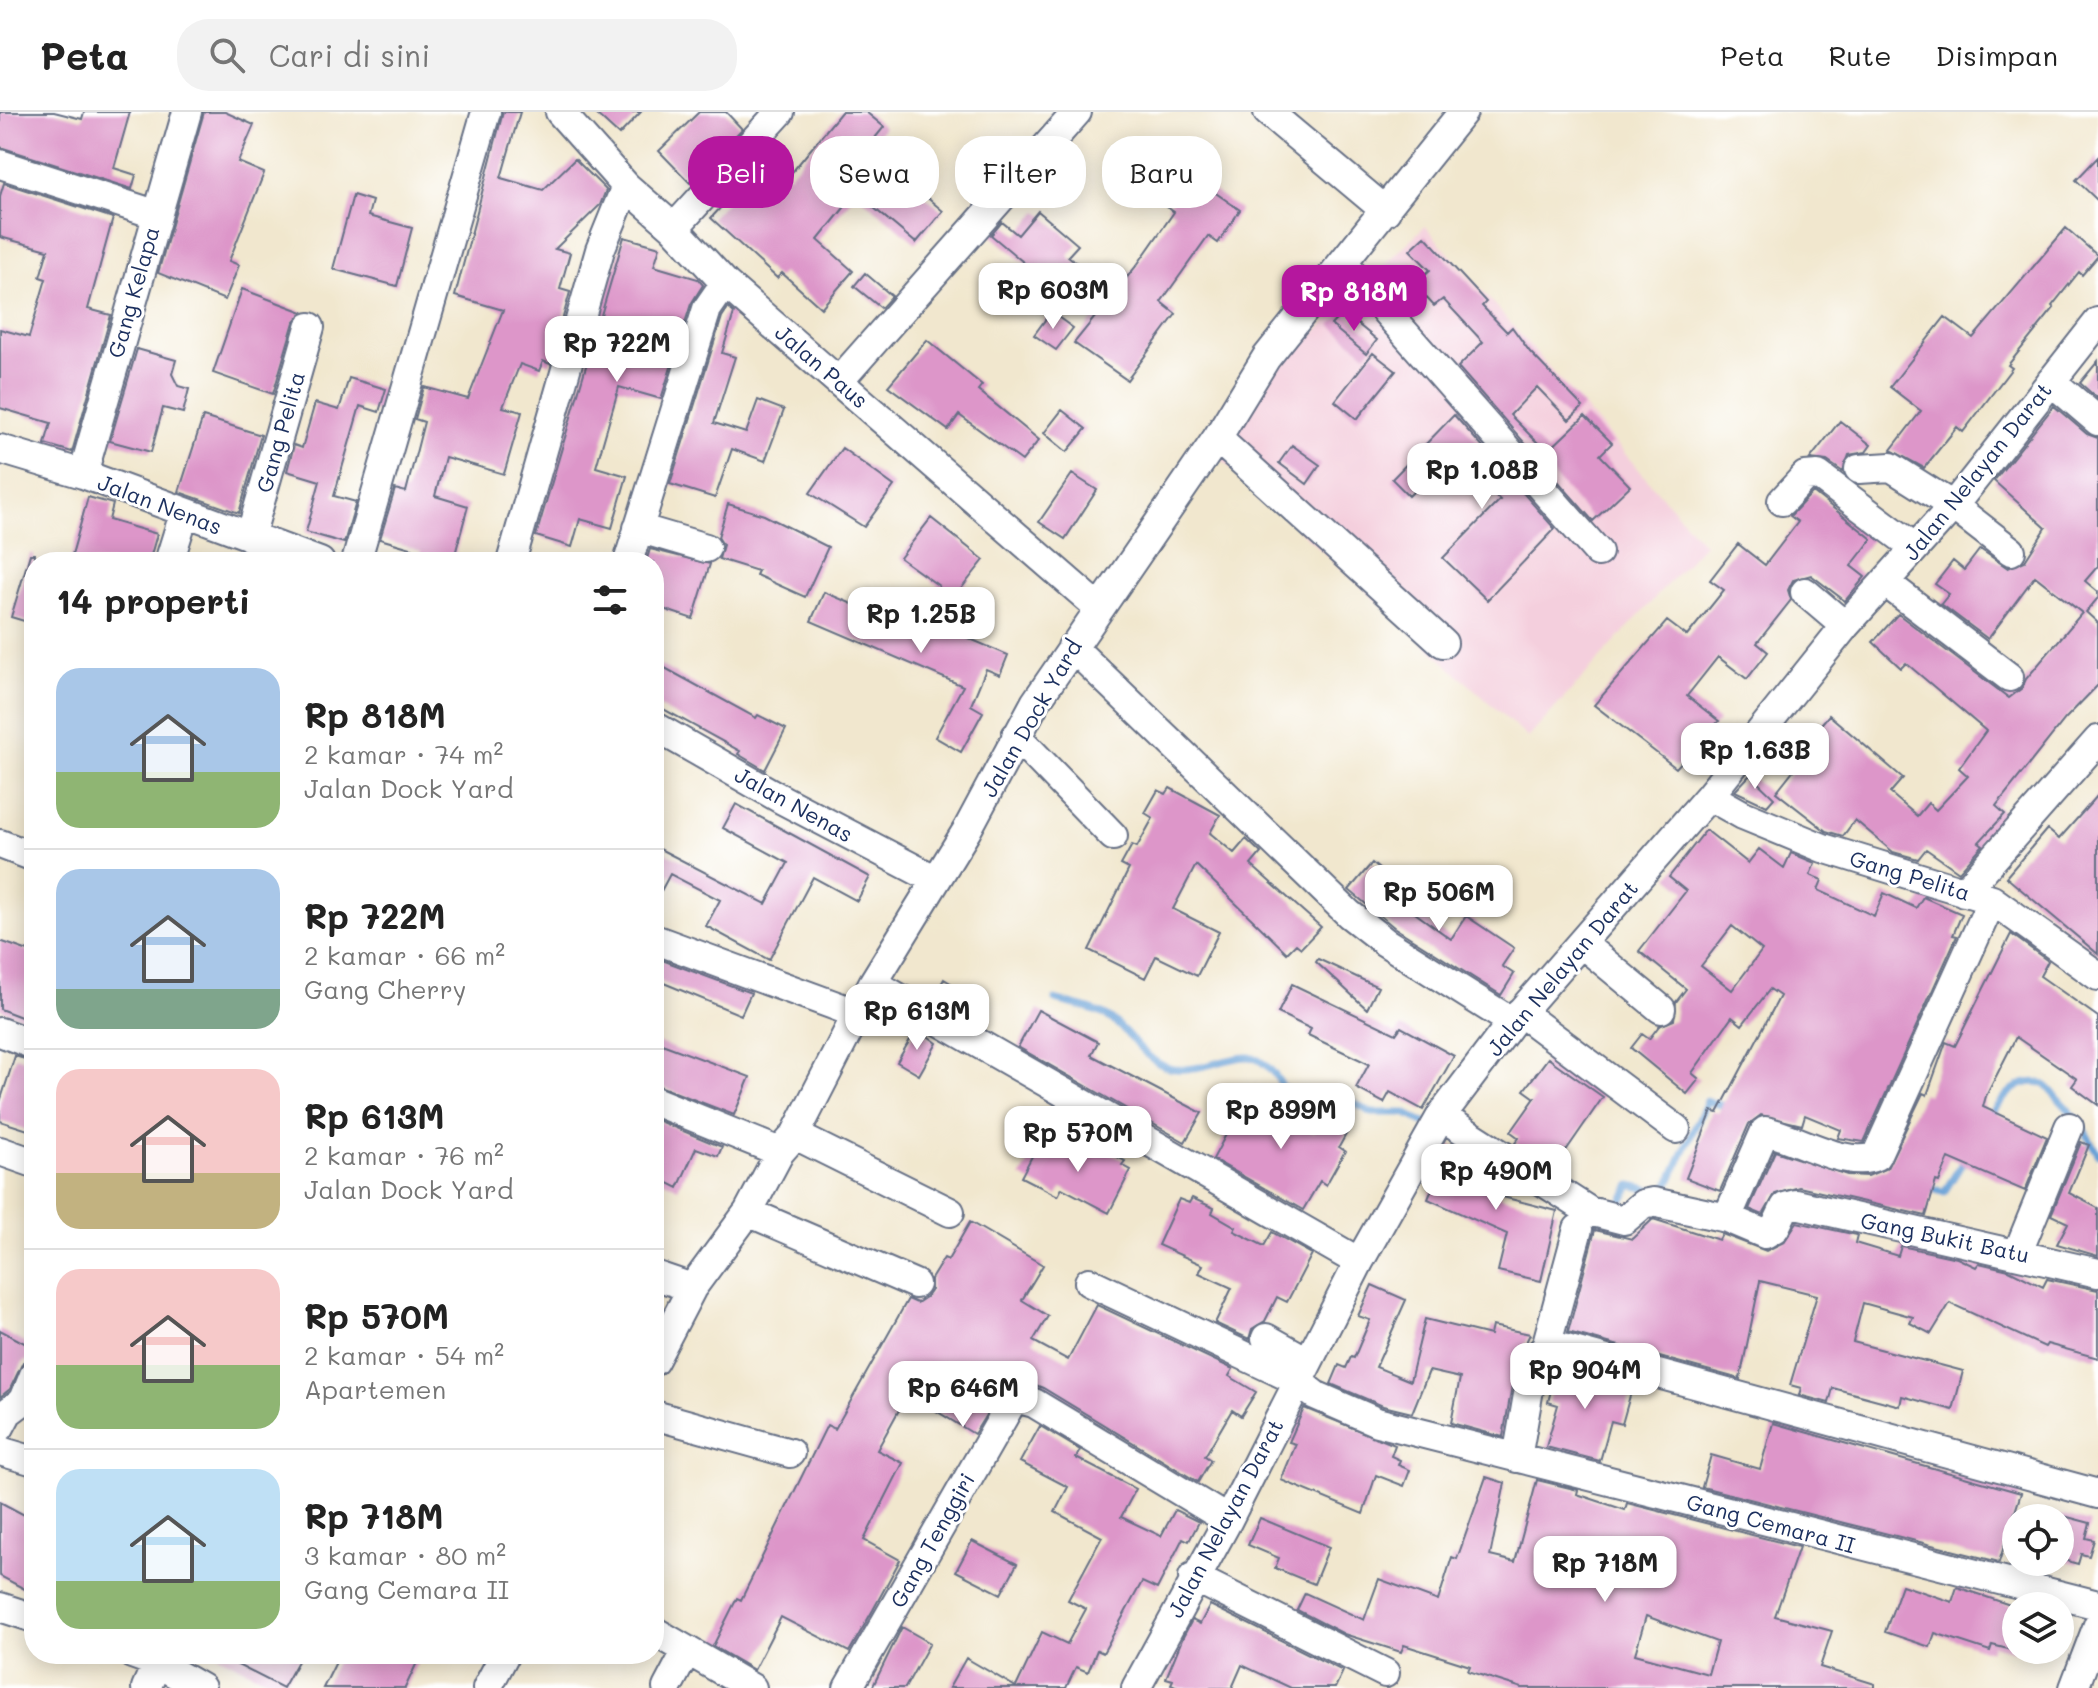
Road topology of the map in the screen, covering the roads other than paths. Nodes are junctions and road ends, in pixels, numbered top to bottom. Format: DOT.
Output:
graph roads {
  1 [pos="187,112"];
  2 [pos="486,112"];
  3 [pos="780,112"];
  4 [pos="1077,112"];
  5 [pos="1268,112"];
  6 [pos="1463,112"];
  7 [pos="566,114"];
  8 [pos="0,164"];
  9 [pos="626,186"];
  10 [pos="1386,211"];
  11 [pos="155,214"];
  12 [pos="674,228"];
  13 [pos="1343,263"];
  14 [pos="725,283"];
  15 [pos="2098,322"];
  16 [pos="310,327"];
  17 [pos="839,381"];
  18 [pos="2051,381"];
  19 [pos="2098,421"];
  20 [pos="1217,438"];
  21 [pos="0,449"];
  22 [pos="1859,469"];
  23 [pos="83,474"];
  24 [pos="1782,501"];
  25 [pos="1953,506"];
  26 [pos="184,514"];
  27 [pos="638,528"];
  28 [pos="250,537"];
  29 [pos="1914,547"];
  30 [pos="706,548"];
  31 [pos="2011,551"];
  32 [pos="172,552"];
  33 [pos="292,552"];
  34 [pos="359,552"];
  35 [pos="514,552"];
  36 [pos="631,552"];
  37 [pos="1598,552"];
  38 [pos="1886,583"];
  39 [pos="1805,592"];
  40 [pos="1098,607"];
  41 [pos="1845,626"];
  42 [pos="1443,643"];
  43 [pos="1072,647"];
  44 [pos="2009,677"];
  45 [pos="664,732"];
  46 [pos="1016,736"];
  47 [pos="2098,740"];
  48 [pos="1709,796"];
  49 [pos="1113,836"];
  50 [pos="0,844"];
  51 [pos="24,853"];
  52 [pos="936,880"];
  53 [pos="1964,892"];
  54 [pos="1992,900"];
  55 [pos="664,943"];
  56 [pos="1581,943"];
  57 [pos="2098,976"];
  58 [pos="873,983"];
  59 [pos="1661,1009"];
  60 [pos="858,1014"];
  61 [pos="1516,1017"];
  62 [pos="0,1032"];
  63 [pos="24,1041"];
  64 [pos="664,1104"];
  65 [pos="1439,1119"];
  66 [pos="2069,1127"];
  67 [pos="1676,1129"];
  68 [pos="787,1144"];
  69 [pos="0,1151"];
  70 [pos="24,1159"];
  71 [pos="748,1212"];
  72 [pos="950,1212"];
  73 [pos="1727,1218"];
  74 [pos="1578,1229"];
  75 [pos="2018,1252"];
  76 [pos="1359,1262"];
  77 [pos="2098,1273"];
  78 [pos="664,1278"];
  79 [pos="1089,1282"];
  80 [pos="915,1284"];
  81 [pos="692,1288"];
  82 [pos="1266,1338"];
  83 [pos="664,1342"];
  84 [pos="1546,1347"];
  85 [pos="1302,1370"];
  86 [pos="24,1400"];
  87 [pos="664,1418"];
  88 [pos="0,1427"];
  89 [pos="0,1451"];
  90 [pos="790,1453"];
  91 [pos="24,1458"];
  92 [pos="1517,1458"];
  93 [pos="2098,1494"];
  94 [pos="1228,1520"];
  95 [pos="1193,1577"];
  96 [pos="2098,1605"];
  97 [pos="0,1607"];
  98 [pos="24,1615"];
  99 [pos="2098,1625"];
  100 [pos="664,1637"];
  101 [pos="687,1650"];
  102 [pos="500,1664"];
  103 [pos="145,1668"];
  104 [pos="1385,1673"];
  105 [pos="201,1688"];
  106 [pos="487,1688"];
  107 [pos="667,1688"];
  108 [pos="752,1688"];
  109 [pos="848,1688"];
  110 [pos="1136,1688"];
  111 [pos="2074,1688"];
  1 -- 11 [label="street, Gang Kelapa"];
  2 -- 34 [label="street"];
  3 -- 12 [label="street"];
  4 -- 17 [label="street"];
  5 -- 10 [label="street"];
  6 -- 10 [label="street, Jalan Dock Yard"];
  7 -- 9 [label="street, Jalan Paus"];
  8 -- 11 [label="street"];
  9 -- 12 [label="street, Jalan Paus"];
  9 -- 35 [label="street"];
  10 -- 13 [label="street, Jalan Dock Yard"];
  11 -- 23 [label="street, Gang Kelapa"];
  12 -- 14 [label="street, Jalan Paus"];
  13 -- 20 [label="street, Jalan Dock Yard"];
  13 -- 37 [label="street"];
  14 -- 17 [label="street, Jalan Paus"];
  14 -- 27 [label="street"];
  15 -- 18 [label="street, Jalan Nelayan Darat"];
  16 -- 28 [label="street, Gang Pelita"];
  17 -- 40 [label="street, Jalan Paus"];
  18 -- 19 [label="street"];
  18 -- 25 [label="street, Jalan Nelayan Darat"];
  20 -- 40 [label="street, Jalan Dock Yard"];
  20 -- 42 [label="street"];
  21 -- 23 [label="street, Jalan Nenas"];
  22 -- 25 [label="street"];
  23 -- 26 [label="street, Jalan Nenas"];
  24 -- 29 [label="street"];
  25 -- 29 [label="street, Jalan Nelayan Darat"];
  25 -- 31 [label="street"];
  26 -- 28 [label="street, Jalan Nenas"];
  26 -- 32 [label="street"];
  27 -- 30 [label="street"];
  27 -- 36 [label="street"];
  28 -- 33 [label="street, Jalan Nenas"];
  29 -- 38 [label="street, Jalan Nelayan Darat"];
  38 -- 41 [label="street, Jalan Nelayan Darat"];
  38 -- 44 [label="street"];
  39 -- 41 [label="street"];
  40 -- 43 [label="street, Jalan Dock Yard"];
  41 -- 48 [label="street, Jalan Nelayan Darat"];
  43 -- 46 [label="street, Jalan Dock Yard"];
  43 -- 61 [label="street"];
  45 -- 52 [label="street, Jalan Nenas"];
  46 -- 49 [label="street"];
  46 -- 52 [label="street, Jalan Dock Yard"];
  47 -- 53 [label="street"];
  48 -- 53 [label="street, Gang Pelita"];
  48 -- 56 [label="street, Jalan Nelayan Darat"];
  50 -- 51 [label="street"];
  52 -- 58 [label="street, Jalan Dock Yard"];
  53 -- 54 [label="street, Gang Pelita"];
  54 -- 57 [label="street, Gang Pelita"];
  54 -- 73 [label="street"];
  55 -- 60 [label="street"];
  56 -- 59 [label="street"];
  56 -- 61 [label="street, Jalan Nelayan Darat"];
  58 -- 60 [label="street, Jalan Dock Yard"];
  58 -- 76 [label="street"];
  60 -- 68 [label="street, Jalan Dock Yard"];
  61 -- 65 [label="street, Jalan Nelayan Darat"];
  61 -- 67 [label="street"];
  62 -- 63 [label="street"];
  64 -- 68 [label="street"];
  65 -- 73 [label="street"];
  65 -- 76 [label="street, Jalan Nelayan Darat"];
  66 -- 75 [label="street"];
  68 -- 71 [label="street, Jalan Dock Yard"];
  68 -- 72 [label="street"];
  69 -- 70 [label="street"];
  71 -- 80 [label="street"];
  71 -- 81 [label="street, Jalan Dock Yard"];
  73 -- 75 [label="street, Gang Bukit Batu"];
  74 -- 84 [label="street"];
  75 -- 77 [label="street, Gang Bukit Batu"];
  76 -- 85 [label="street, Jalan Nelayan Darat"];
  78 -- 81 [label="street"];
  79 -- 85 [label="street"];
  81 -- 83 [label="street, Jalan Dock Yard"];
  82 -- 85 [label="street"];
  84 -- 92 [label="street"];
  84 -- 93 [label="street"];
  85 -- 92 [label="street, Gang Cemara II"];
  85 -- 94 [label="street, Jalan Nelayan Darat"];
  86 -- 88 [label="street"];
  87 -- 90 [label="street"];
  89 -- 91 [label="street"];
  92 -- 96 [label="street, Gang Cemara II"];
  94 -- 95 [label="street, Jalan Nelayan Darat"];
  94 -- 109 [label="street, Gang Tenggiri"];
  95 -- 104 [label="street"];
  95 -- 110 [label="street, Jalan Nelayan Darat"];
  97 -- 98 [label="street"];
  99 -- 111 [label="street"];
  100 -- 101 [label="street"];
  101 -- 107 [label="street"];
  101 -- 108 [label="street"];
  102 -- 106 [label="street"];
  103 -- 105 [label="street"];
}
